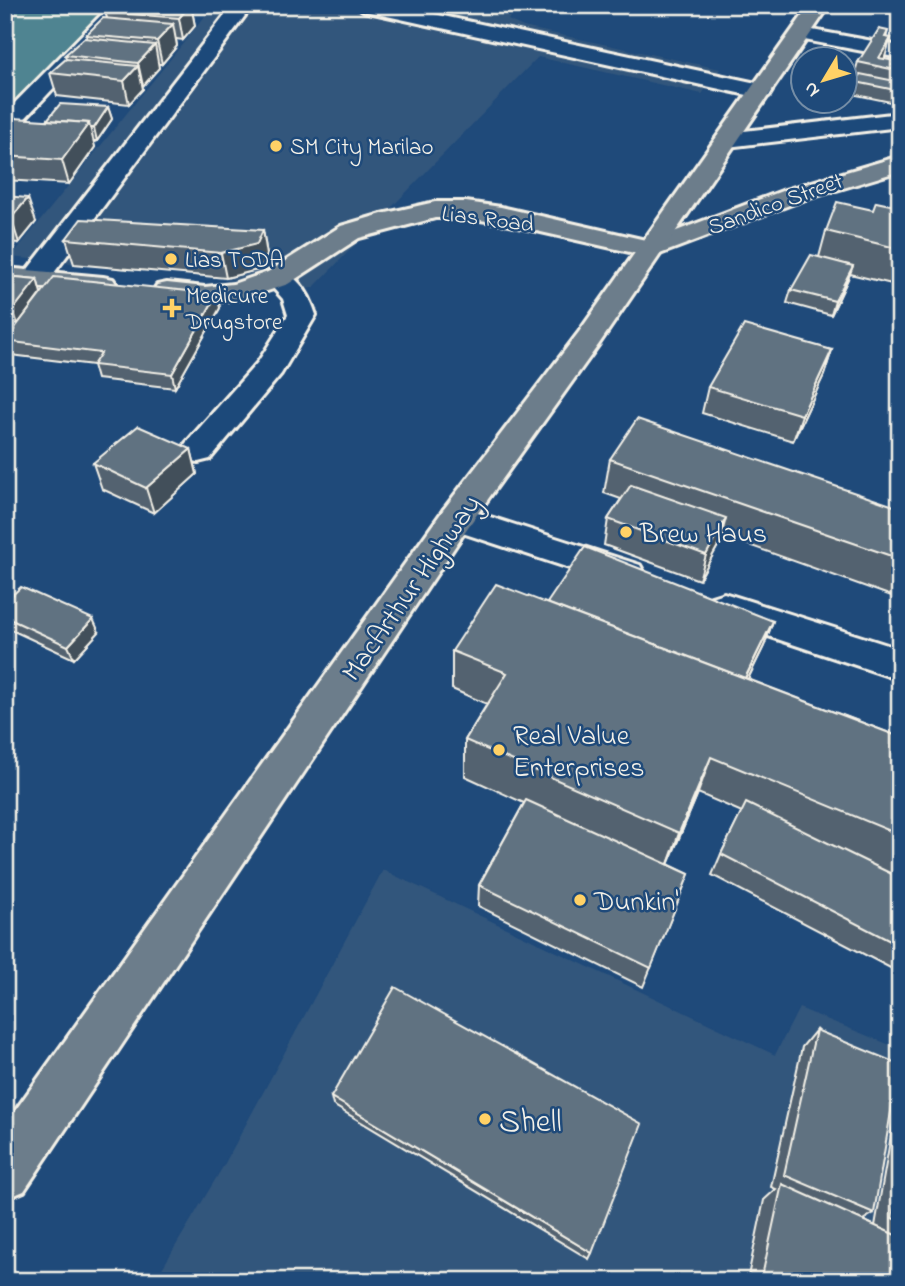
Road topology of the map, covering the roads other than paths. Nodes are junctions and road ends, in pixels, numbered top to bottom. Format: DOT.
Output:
graph roads {
  1 [pos="122,5"];
  2 [pos="243,5"];
  3 [pos="364,5"];
  4 [pos="811,20"];
  5 [pos="900,52"];
  6 [pos="761,91"];
  7 [pos="900,120"];
  8 [pos="5,125"];
  9 [pos="727,140"];
  10 [pos="900,163"];
  11 [pos="652,250"];
  12 [pos="5,276"];
  13 [pos="278,278"];
  14 [pos="35,279"];
  15 [pos="198,451"];
  16 [pos="456,518"];
  17 [pos="900,665"];
  18 [pos="5,1172"];
  1 -- 8 [label="street"];
  2 -- 14 [label="street"];
  3 -- 6 [label="street"];
  4 -- 5 [label="street"];
  4 -- 6 [label="main road, MacArthur Highway"];
  6 -- 9 [label="main road, MacArthur Highway"];
  7 -- 9 [label="street"];
  9 -- 11 [label="main road, MacArthur Highway"];
  10 -- 11 [label="main road, Sandico Street"];
  11 -- 13 [label="main road, Lias Road"];
  11 -- 16 [label="main road, MacArthur Highway"];
  12 -- 14 [label="main road, Lias Road"];
  13 -- 14 [label="main road, Lias Road"];
  13 -- 15 [label="street"];
  16 -- 17 [label="street"];
  16 -- 18 [label="main road, MacArthur Highway"];
}
